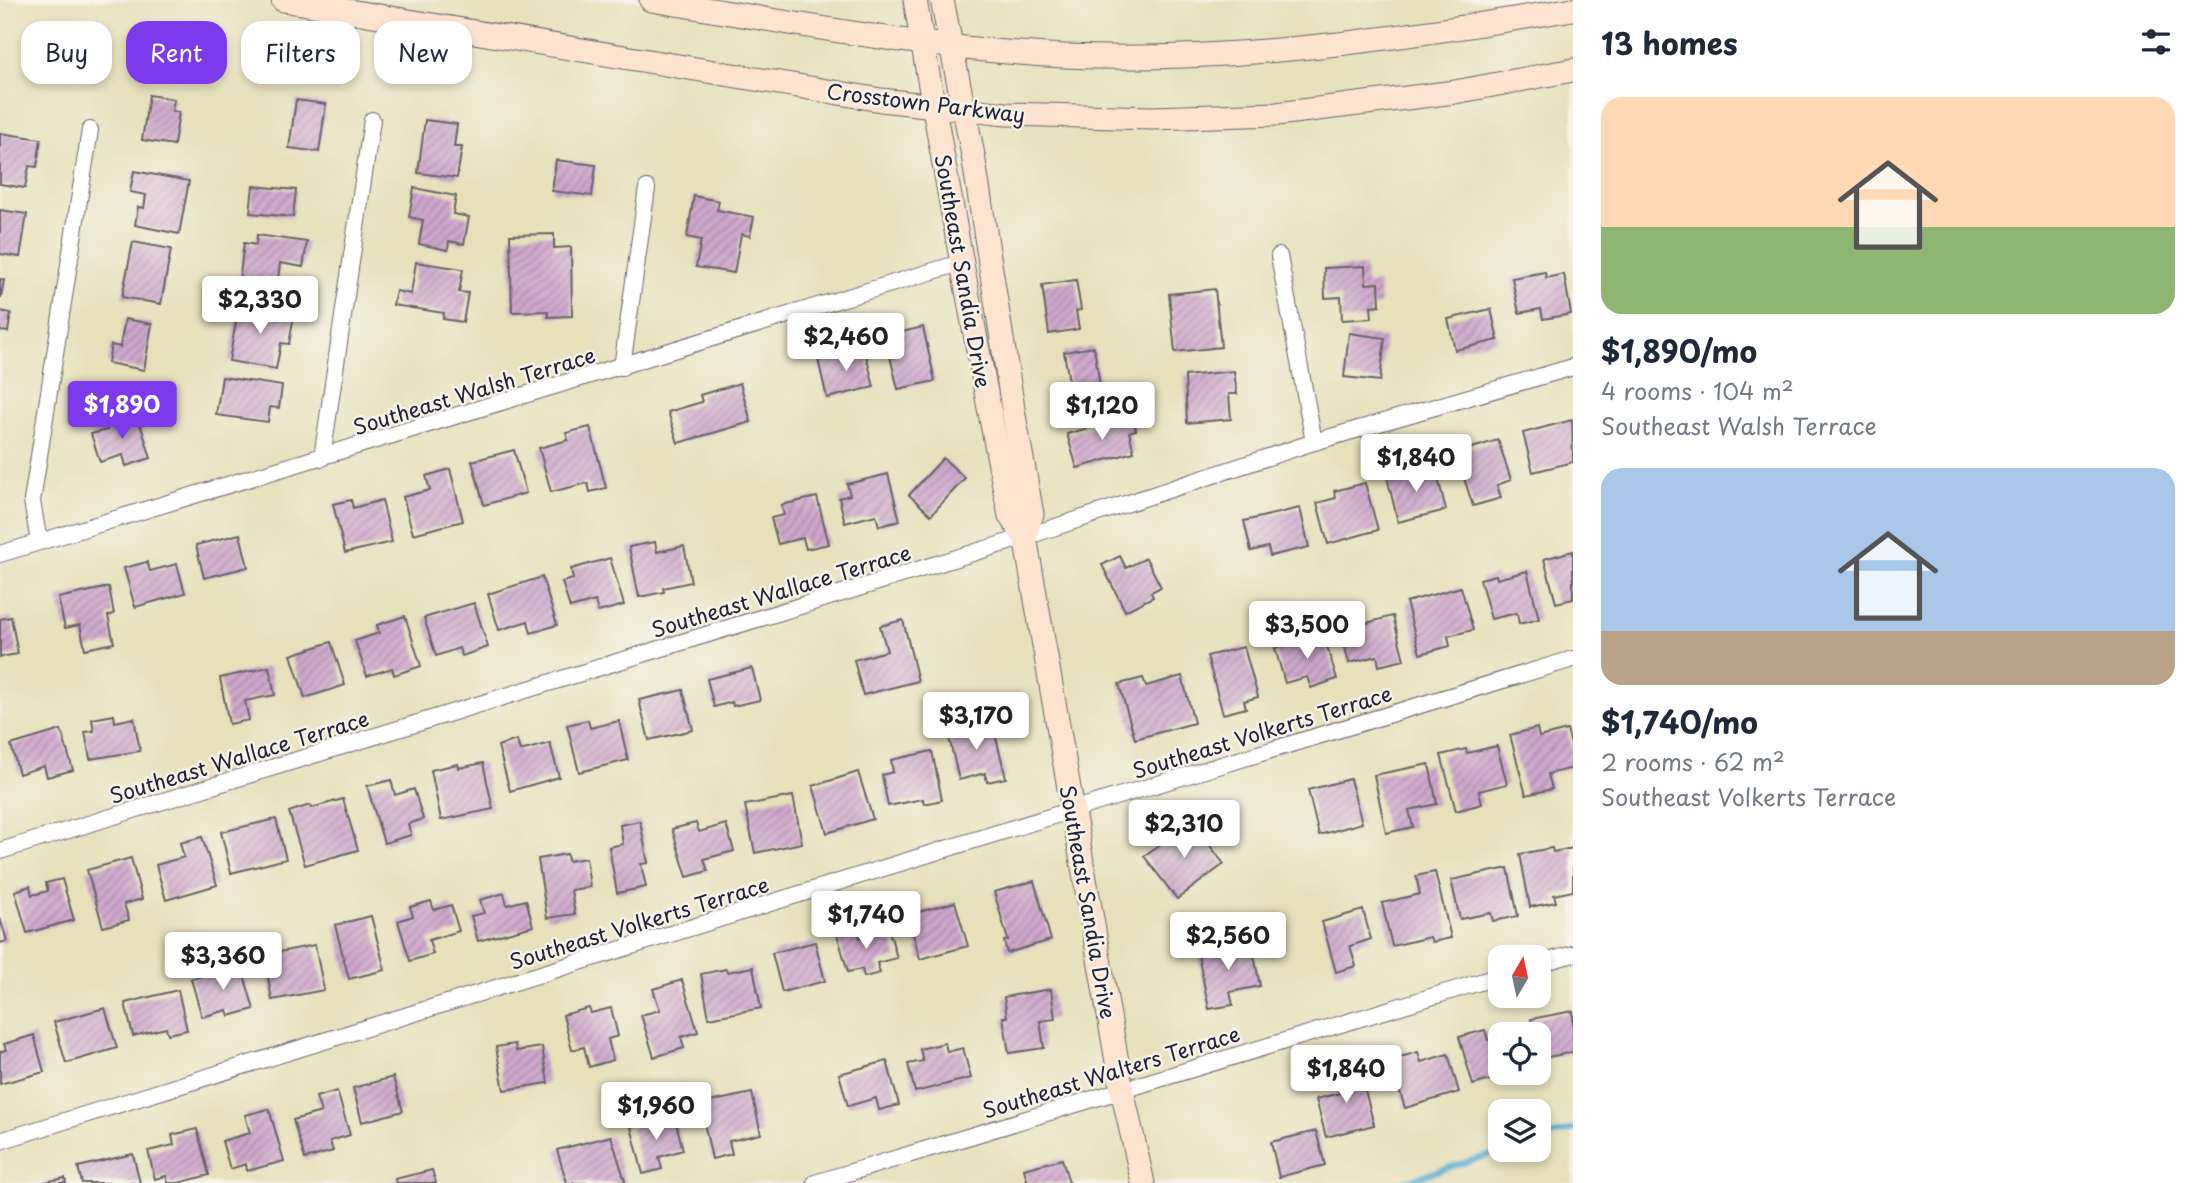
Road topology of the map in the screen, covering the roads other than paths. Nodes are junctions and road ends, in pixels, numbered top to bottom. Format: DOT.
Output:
graph roads {
  1 [pos="283,0"];
  2 [pos="651,0"];
  3 [pos="915,0"];
  4 [pos="942,0"];
  5 [pos="1573,9"];
  6 [pos="922,43"];
  7 [pos="953,47"];
  8 [pos="1573,70"];
  9 [pos="935,108"];
  10 [pos="965,111"];
  11 [pos="372,120"];
  12 [pos="90,130"];
  13 [pos="647,188"];
  14 [pos="1279,256"];
  15 [pos="960,263"];
  16 [pos="622,367"];
  17 [pos="1573,367"];
  18 [pos="1314,442"];
  19 [pos="322,458"];
  20 [pos="1026,537"];
  21 [pos="39,542"];
  22 [pos="0,554"];
  23 [pos="1573,659"];
  24 [pos="1072,810"];
  25 [pos="0,850"];
  26 [pos="1573,954"];
  27 [pos="1551,960"];
  28 [pos="1488,980"];
  29 [pos="1122,1090"];
  30 [pos="0,1141"];
  31 [pos="815,1183"];
  32 [pos="1143,1183"];
  1 -- 9 [label="main road, Crosstown Parkway"];
  2 -- 6 [label="main road"];
  3 -- 6 [label="main road, Southeast Sandia Drive"];
  4 -- 7 [label="main road, Southeast Sandia Drive"];
  5 -- 7 [label="main road"];
  6 -- 7 [label="main road"];
  6 -- 9 [label="main road, Southeast Sandia Drive"];
  7 -- 10 [label="main road, Southeast Sandia Drive"];
  8 -- 10 [label="main road, Crosstown Parkway"];
  9 -- 10 [label="main road, Crosstown Parkway"];
  9 -- 15 [label="main road, Southeast Sandia Drive"];
  10 -- 20 [label="main road, Southeast Sandia Drive"];
  11 -- 19 [label="street"];
  12 -- 21 [label="street"];
  13 -- 16 [label="street"];
  14 -- 18 [label="street"];
  15 -- 16 [label="street, Southeast Walsh Terrace"];
  15 -- 20 [label="main road, Southeast Sandia Drive"];
  16 -- 19 [label="street, Southeast Walsh Terrace"];
  17 -- 18 [label="street, Southeast Wallace Terrace"];
  18 -- 20 [label="street, Southeast Wallace Terrace"];
  19 -- 21 [label="street, Southeast Walsh Terrace"];
  20 -- 24 [label="main road, Southeast Sandia Drive"];
  20 -- 25 [label="street, Southeast Wallace Terrace"];
  21 -- 22 [label="street, Southeast Walsh Terrace"];
  23 -- 24 [label="street, Southeast Volkerts Terrace"];
  24 -- 29 [label="main road, Southeast Sandia Drive"];
  24 -- 30 [label="street, Southeast Volkerts Terrace"];
  26 -- 27 [label="street"];
  28 -- 29 [label="street, Southeast Walters Terrace"];
  29 -- 31 [label="street, Southeast Walters Terrace"];
  29 -- 32 [label="main road, Southeast Sandia Drive"];
}
